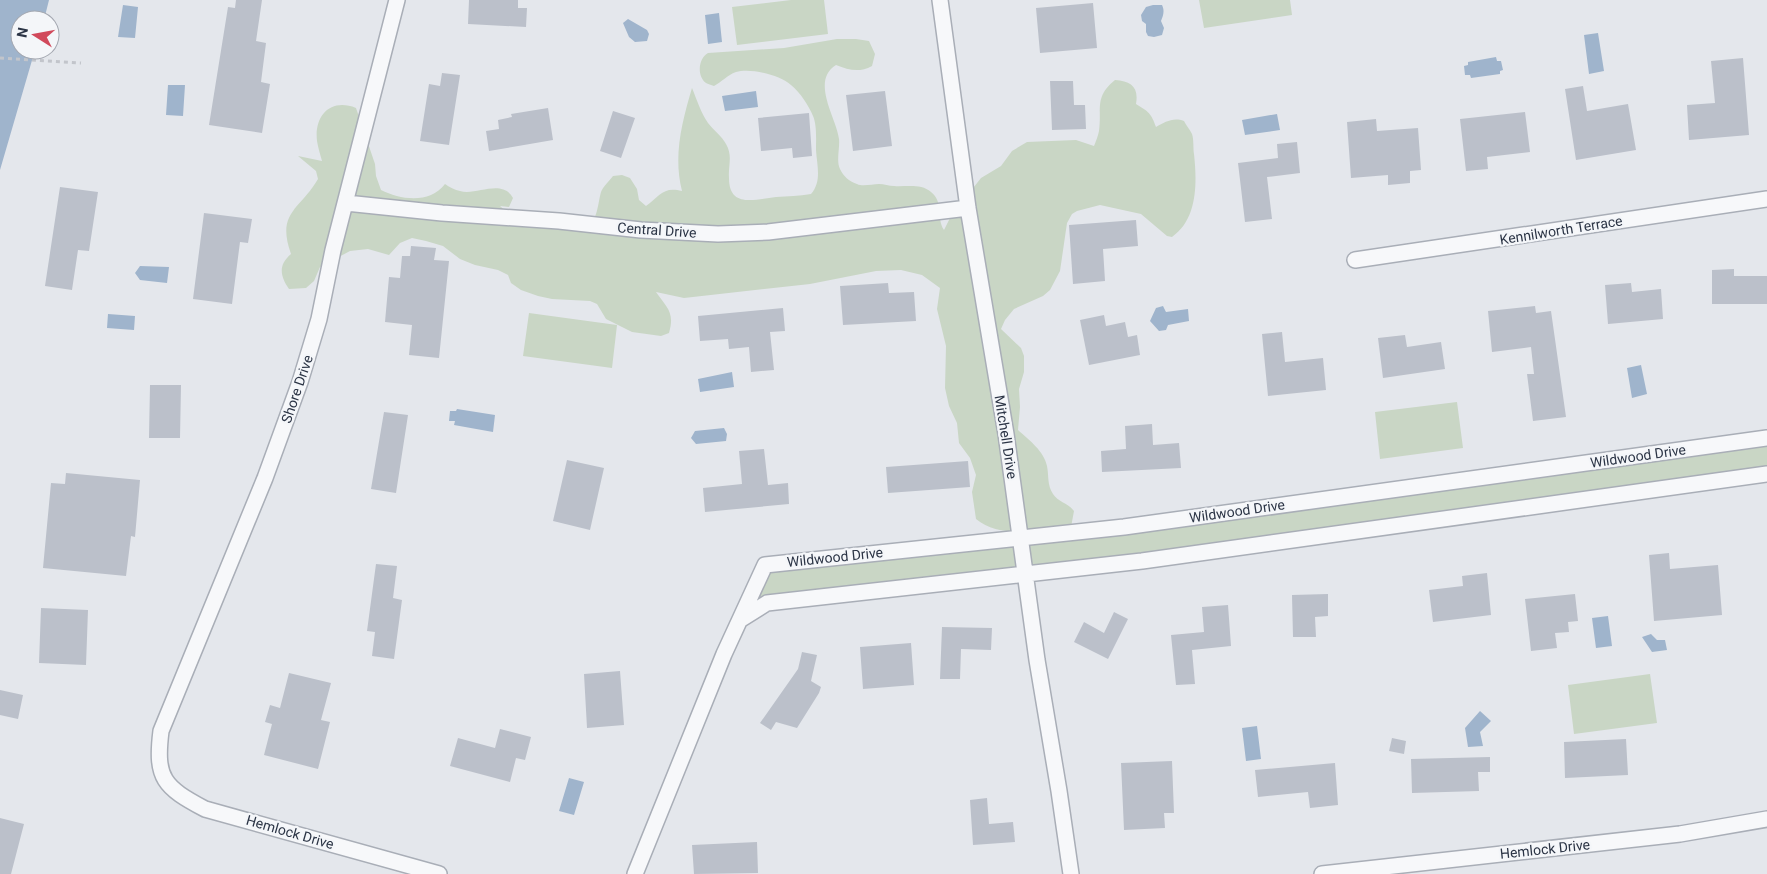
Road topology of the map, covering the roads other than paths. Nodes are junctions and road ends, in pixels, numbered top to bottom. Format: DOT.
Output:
graph roads {
  1 [pos="397,0"];
  2 [pos="940,0"];
  3 [pos="1767,199"];
  4 [pos="346,203"];
  5 [pos="968,208"];
  6 [pos="1355,260"];
  7 [pos="1767,438"];
  8 [pos="1767,474"];
  9 [pos="1021,538"];
  10 [pos="1025,574"];
  11 [pos="740,620"];
  12 [pos="160,765"];
  13 [pos="1767,819"];
  14 [pos="439,874"];
  15 [pos="636,874"];
  16 [pos="1071,874"];
  17 [pos="1322,874"];
  1 -- 4 [label="street, Shore Drive"];
  2 -- 5 [label="street, Mitchell Drive"];
  3 -- 6 [label="street, Kennilworth Terrace"];
  4 -- 5 [label="street, Central Drive"];
  4 -- 12 [label="street, Shore Drive"];
  5 -- 9 [label="street, Mitchell Drive"];
  7 -- 9 [label="street, Wildwood Drive"];
  8 -- 10 [label="street"];
  9 -- 10 [label="street, Mitchell Drive"];
  9 -- 11 [label="street, Wildwood Drive"];
  10 -- 11 [label="street"];
  10 -- 16 [label="street, Mitchell Drive"];
  11 -- 15 [label="street, Wildwood Drive"];
  12 -- 14 [label="street, Hemlock Drive"];
  13 -- 17 [label="street, Hemlock Drive"];
}
